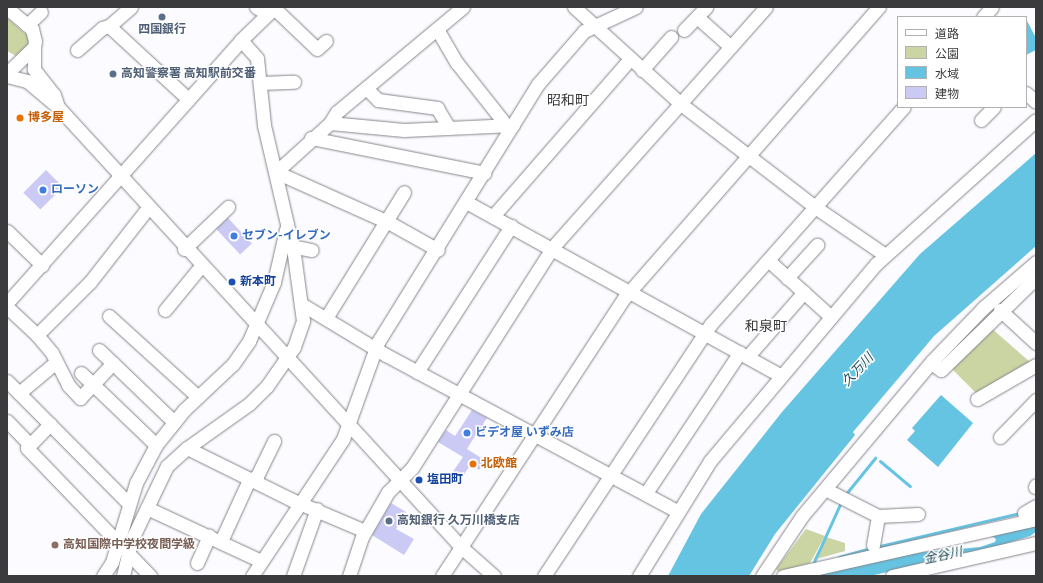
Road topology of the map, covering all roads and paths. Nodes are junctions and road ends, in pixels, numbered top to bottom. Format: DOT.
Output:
graph roads {
  1 [pos="131,7"];
  2 [pos="256,7"];
  3 [pos="463,7"];
  4 [pos="574,7"];
  5 [pos="636,7"];
  6 [pos="765,7"];
  7 [pos="879,7"];
  8 [pos="992,7"];
  9 [pos="7,8"];
  10 [pos="270,9"];
  11 [pos="42,12"];
  12 [pos="702,12"];
  13 [pos="984,16"];
  14 [pos="27,24"];
  15 [pos="109,26"];
  16 [pos="593,26"];
  17 [pos="437,29"];
  18 [pos="684,30"];
  19 [pos="671,37"];
  20 [pos="241,40"];
  21 [pos="326,41"];
  22 [pos="34,47"];
  23 [pos="731,47"];
  24 [pos="78,50"];
  25 [pos="629,60"];
  26 [pos="642,70"];
  27 [pos="7,74"];
  28 [pos="294,82"];
  29 [pos="260,83"];
  30 [pos="366,88"];
  31 [pos="1027,94"];
  32 [pos="188,99"];
  33 [pos="1036,102"];
  34 [pos="681,104"];
  35 [pos="58,108"];
  36 [pos="903,108"];
  37 [pos="993,108"];
  38 [pos="980,120"];
  39 [pos="1036,120"];
  40 [pos="330,123"];
  41 [pos="510,126"];
  42 [pos="449,128"];
  43 [pos="311,138"];
  44 [pos="748,157"];
  45 [pos="276,172"];
  46 [pos="484,173"];
  47 [pos="119,177"];
  48 [pos="404,192"];
  49 [pos="468,203"];
  50 [pos="228,207"];
  51 [pos="815,207"];
  52 [pos="147,208"];
  53 [pos="493,216"];
  54 [pos="388,222"];
  55 [pos="511,226"];
  56 [pos="286,229"];
  57 [pos="7,231"];
  58 [pos="817,245"];
  59 [pos="291,246"];
  60 [pos="552,248"];
  61 [pos="184,249"];
  62 [pos="312,250"];
  63 [pos="438,250"];
  64 [pos="885,255"];
  65 [pos="768,260"];
  66 [pos="1036,262"];
  67 [pos="42,265"];
  68 [pos="200,266"];
  69 [pos="787,278"];
  70 [pos="1036,278"];
  71 [pos="629,291"];
  72 [pos="804,292"];
  73 [pos="7,303"];
  74 [pos="303,305"];
  75 [pos="7,307"];
  76 [pos="165,310"];
  77 [pos="1000,310"];
  78 [pos="109,316"];
  79 [pos="831,317"];
  80 [pos="326,318"];
  81 [pos="256,326"];
  82 [pos="706,332"];
  83 [pos="38,335"];
  84 [pos="1036,343"];
  85 [pos="376,349"];
  86 [pos="98,350"];
  87 [pos="744,354"];
  88 [pos="287,359"];
  89 [pos="56,362"];
  90 [pos="931,363"];
  91 [pos="113,364"];
  92 [pos="1036,365"];
  93 [pos="417,372"];
  94 [pos="80,373"];
  95 [pos="780,375"];
  96 [pos="7,381"];
  97 [pos="93,384"];
  98 [pos="18,393"];
  99 [pos="459,394"];
  100 [pos="198,397"];
  101 [pos="977,399"];
  102 [pos="1034,407"];
  103 [pos="7,421"];
  104 [pos="174,422"];
  105 [pos="50,424"];
  106 [pos="349,426"];
  107 [pos="535,435"];
  108 [pos="1000,438"];
  109 [pos="274,441"];
  110 [pos="29,444"];
  111 [pos="156,445"];
  112 [pos="187,448"];
  113 [pos="612,475"];
  114 [pos="252,480"];
  115 [pos="400,481"];
  116 [pos="825,490"];
  117 [pos="646,494"];
  118 [pos="301,502"];
  119 [pos="129,504"];
  120 [pos="1036,506"];
  121 [pos="147,508"];
  122 [pos="317,509"];
  123 [pos="677,511"];
  124 [pos="918,514"];
  125 [pos="878,516"];
  126 [pos="1033,517"];
  127 [pos="365,531"];
  128 [pos="215,538"];
  129 [pos="118,543"];
  130 [pos="1036,543"];
  131 [pos="873,545"];
  132 [pos="465,552"];
  133 [pos="128,553"];
  134 [pos="261,562"];
  135 [pos="197,563"];
  136 [pos="103,576"];
  137 [pos="122,576"];
  138 [pos="150,576"];
  139 [pos="252,576"];
  140 [pos="293,576"];
  141 [pos="349,576"];
  142 [pos="442,576"];
  143 [pos="481,576"];
  144 [pos="494,576"];
  145 [pos="544,576"];
  146 [pos="639,576"];
  147 [pos="762,576"];
  148 [pos="783,576"];
  149 [pos="892,576"];
  1 -- 15 [label="street"];
  2 -- 10 [label="street"];
  3 -- 17 [label="street"];
  4 -- 16 [label="street"];
  5 -- 16 [label="street"];
  6 -- 23 [label="street"];
  7 -- 44 [label="street"];
  8 -- 13 [label="street"];
  9 -- 14 [label="street"];
  10 -- 20 [label="street"];
  10 -- 21 [label="street"];
  11 -- 14 [label="street"];
  12 -- 18 [label="street"];
  12 -- 23 [label="street"];
  14 -- 22 [label="street"];
  15 -- 24 [label="street"];
  15 -- 32 [label="street"];
  16 -- 25 [label="street"];
  16 -- 41 [label="street"];
  17 -- 30 [label="street"];
  17 -- 41 [label="street"];
  19 -- 26 [label="street"];
  20 -- 29 [label="street"];
  20 -- 32 [label="street"];
  22 -- 27 [label="street"];
  22 -- 35 [label="street"];
  23 -- 34 [label="street"];
  25 -- 26 [label="street"];
  25 -- 53 [label="street"];
  26 -- 34 [label="street"];
  27 -- 35 [label="street"];
  28 -- 29 [label="street"];
  29 -- 45 [label="street"];
  30 -- 40 [label="street"];
  30 -- 42 [label="street"];
  31 -- 33 [label="street"];
  32 -- 47 [label="street"];
  34 -- 44 [label="street"];
  34 -- 60 [label="street"];
  35 -- 47 [label="street"];
  36 -- 51 [label="street"];
  37 -- 38 [label="street"];
  39 -- 64 [label="street"];
  40 -- 42 [label="street"];
  40 -- 43 [label="street"];
  41 -- 42 [label="street"];
  41 -- 46 [label="street"];
  43 -- 45 [label="street"];
  43 -- 46 [label="street"];
  44 -- 51 [label="street"];
  44 -- 71 [label="street"];
  45 -- 54 [label="street"];
  45 -- 56 [label="street"];
  46 -- 49 [label="street"];
  47 -- 52 [label="street"];
  47 -- 67 [label="street"];
  48 -- 54 [label="street"];
  49 -- 53 [label="street"];
  49 -- 63 [label="street"];
  50 -- 61 [label="street"];
  51 -- 64 [label="street"];
  51 -- 65 [label="street"];
  52 -- 61 [label="street"];
  52 -- 83 [label="street"];
  53 -- 55 [label="street"];
  54 -- 63 [label="street"];
  54 -- 80 [label="street"];
  55 -- 60 [label="street"];
  55 -- 93 [label="street"];
  56 -- 59 [label="street"];
  56 -- 81 [label="street"];
  57 -- 67 [label="street"];
  58 -- 69 [label="street"];
  59 -- 62 [label="street"];
  59 -- 74 [label="street"];
  60 -- 71 [label="street"];
  60 -- 99 [label="street"];
  61 -- 68 [label="street"];
  63 -- 85 [label="street"];
  64 -- 79 [label="street"];
  65 -- 69 [label="street"];
  65 -- 82 [label="street"];
  66 -- 90 [label="street"];
  67 -- 73 [label="street"];
  68 -- 76 [label="street"];
  68 -- 81 [label="street"];
  69 -- 72 [label="street"];
  70 -- 77 [label="street"];
  71 -- 82 [label="street"];
  71 -- 107 [label="street"];
  72 -- 79 [label="street"];
  72 -- 87 [label="street"];
  74 -- 80 [label="street"];
  74 -- 88 [label="street"];
  75 -- 83 [label="street"];
  77 -- 84 [label="street"];
  77 -- 90 [label="street"];
  78 -- 100 [label="street"];
  79 -- 95 [label="street"];
  80 -- 85 [label="street"];
  81 -- 88 [label="street"];
  81 -- 100 [label="street"];
  82 -- 87 [label="street"];
  82 -- 113 [label="street"];
  83 -- 89 [label="street"];
  85 -- 93 [label="street"];
  85 -- 106 [label="street"];
  86 -- 91 [label="street"];
  87 -- 95 [label="street"];
  87 -- 117 [label="street"];
  88 -- 106 [label="street"];
  88 -- 112 [label="street"];
  89 -- 97 [label="street"];
  89 -- 98 [label="street"];
  90 -- 116 [label="street"];
  91 -- 97 [label="street"];
  91 -- 104 [label="street"];
  92 -- 101 [label="street"];
  93 -- 99 [label="street"];
  94 -- 97 [label="street"];
  95 -- 123 [label="street"];
  96 -- 98 [label="street"];
  97 -- 111 [label="street"];
  98 -- 105 [label="street"];
  99 -- 107 [label="street"];
  99 -- 115 [label="street"];
  100 -- 104 [label="street"];
  102 -- 108 [label="street"];
  103 -- 110 [label="street"];
  104 -- 111 [label="street"];
  105 -- 110 [label="street"];
  105 -- 119 [label="street"];
  106 -- 115 [label="street"];
  106 -- 118 [label="street"];
  107 -- 113 [label="street"];
  107 -- 132 [label="street"];
  109 -- 114 [label="street"];
  110 -- 129 [label="street"];
  111 -- 119 [label="street"];
  112 -- 114 [label="street"];
  112 -- 121 [label="street"];
  113 -- 117 [label="street"];
  113 -- 145 [label="street"];
  114 -- 118 [label="street"];
  114 -- 128 [label="street"];
  115 -- 127 [label="street"];
  115 -- 132 [label="street"];
  116 -- 125 [label="street"];
  116 -- 147 [label="street"];
  117 -- 123 [label="street"];
  118 -- 122 [label="street"];
  118 -- 134 [label="street"];
  119 -- 129 [label="street"];
  120 -- 126 [label="street"];
  121 -- 128 [label="street"];
  121 -- 133 [label="street"];
  122 -- 127 [label="street"];
  122 -- 140 [label="street"];
  123 -- 146 [label="street"];
  124 -- 125 [label="street"];
  125 -- 131 [label="street"];
  126 -- 148 [label="street"];
  127 -- 141 [label="street"];
  128 -- 134 [label="street"];
  128 -- 135 [label="street"];
  129 -- 133 [label="street"];
  129 -- 136 [label="street"];
  130 -- 149 [label="street"];
  132 -- 142 [label="street"];
  132 -- 143 [label="street"];
  132 -- 144 [label="street"];
  133 -- 137 [label="street"];
  133 -- 138 [label="street"];
  134 -- 139 [label="street"];
}
